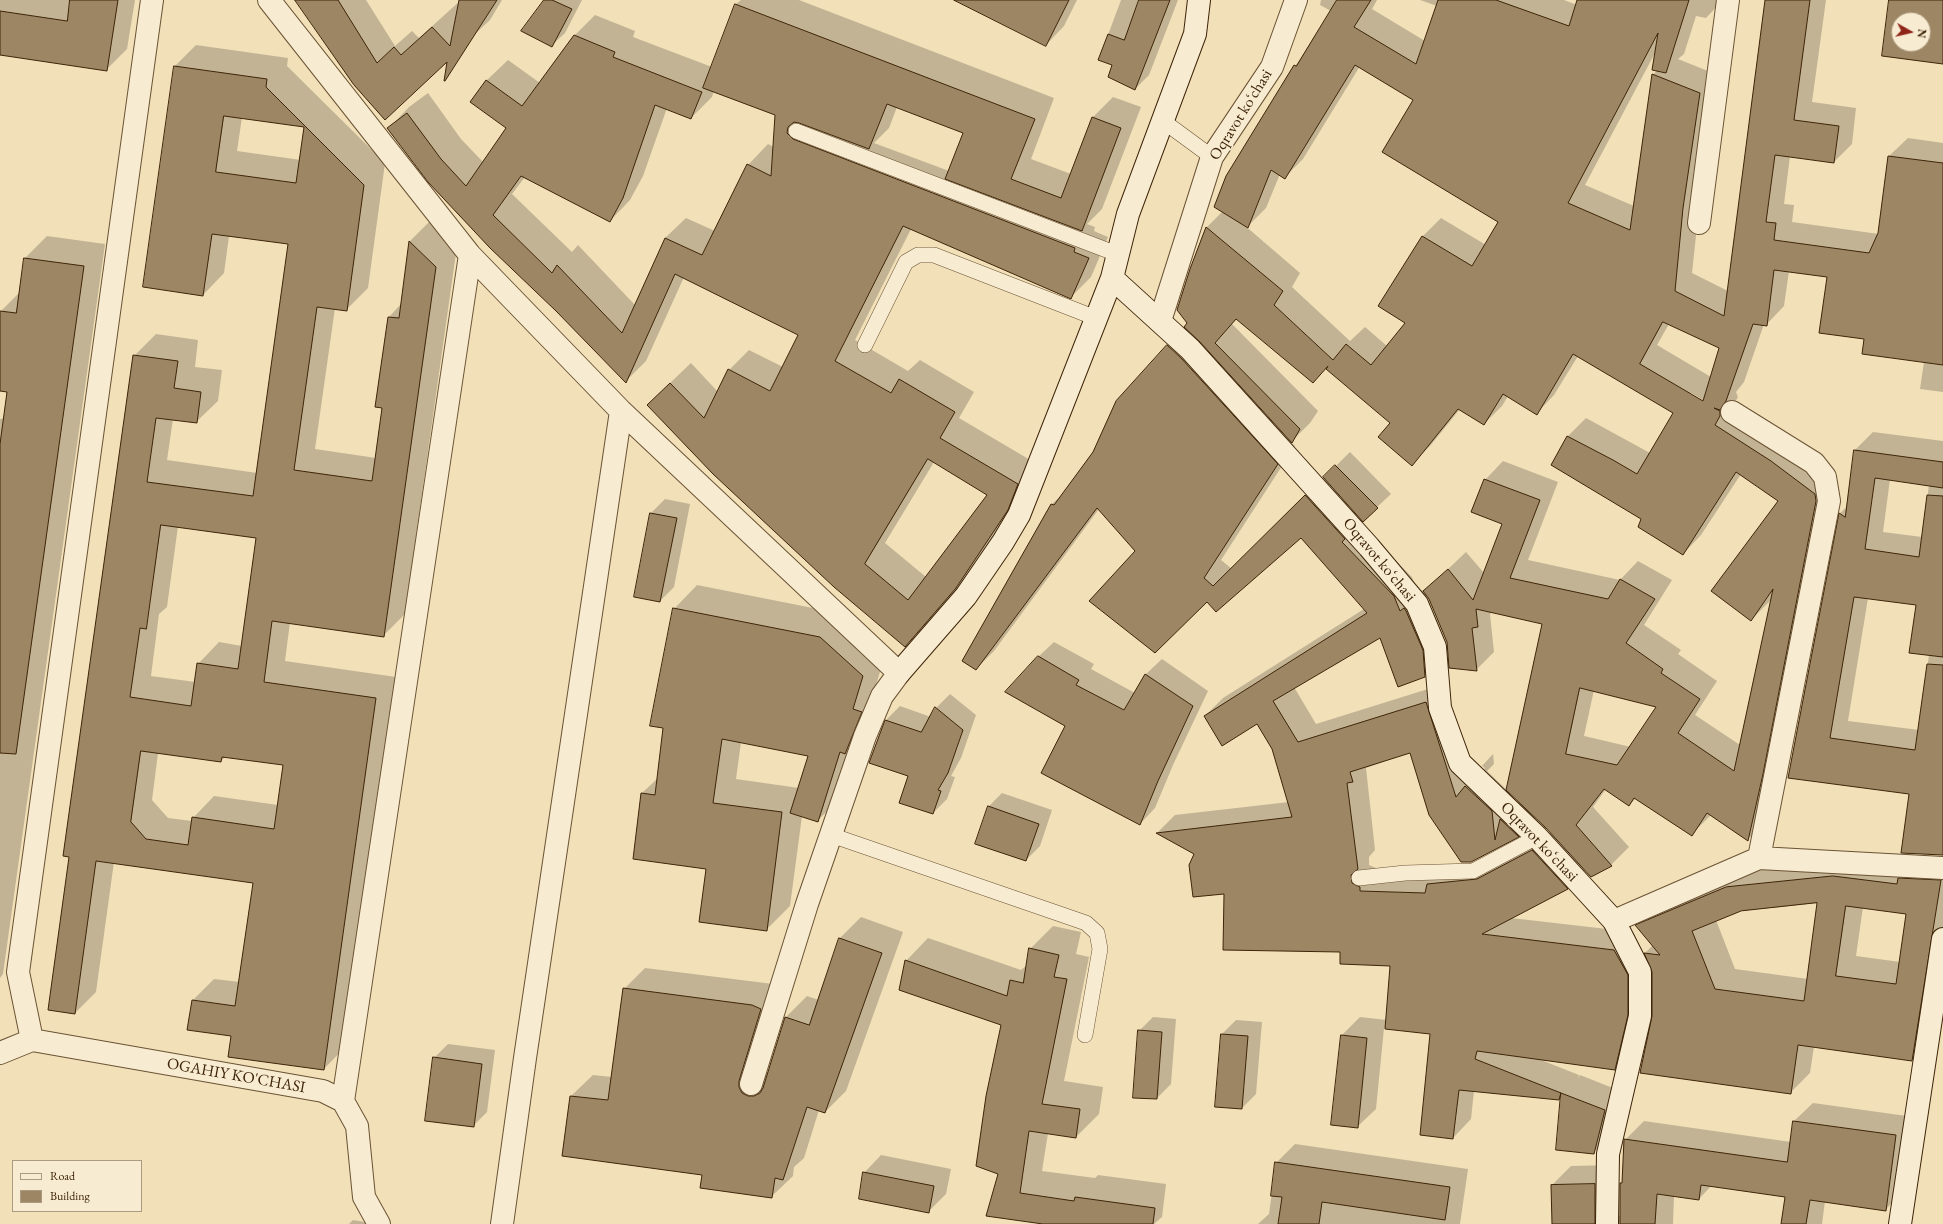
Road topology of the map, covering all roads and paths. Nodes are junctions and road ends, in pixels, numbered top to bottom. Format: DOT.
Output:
graph roads {
  1 [pos="152,0"];
  2 [pos="269,0"];
  3 [pos="1199,0"];
  4 [pos="1296,0"];
  5 [pos="1728,0"];
  6 [pos="1163,121"];
  7 [pos="796,131"];
  8 [pos="1212,157"];
  9 [pos="1699,223"];
  10 [pos="1117,254"];
  11 [pos="470,255"];
  12 [pos="1112,278"];
  13 [pos="1096,318"];
  14 [pos="1160,321"];
  15 [pos="865,345"];
  16 [pos="620,410"];
  17 [pos="1732,412"];
  18 [pos="899,672"];
  19 [pos="831,835"];
  20 [pos="1537,837"];
  21 [pos="1759,858"];
  22 [pos="1943,868"];
  23 [pos="1359,878"];
  24 [pos="1614,920"];
  25 [pos="1943,939"];
  26 [pos="1085,1035"];
  27 [pos="32,1040"];
  28 [pos="0,1052"];
  29 [pos="751,1084"];
  30 [pos="343,1101"];
  31 [pos="379,1224"];
  32 [pos="502,1224"];
  33 [pos="1607,1224"];
  34 [pos="1900,1224"];
  1 -- 27 [label="street"];
  2 -- 11 [label="street"];
  3 -- 6 [label="street"];
  4 -- 8 [label="street, Oqravot koʻchasi"];
  5 -- 9 [label="street"];
  6 -- 8 [label="lane"];
  6 -- 10 [label="street"];
  7 -- 10 [label="lane"];
  8 -- 14 [label="street, Oqravot koʻchasi"];
  10 -- 12 [label="street"];
  11 -- 16 [label="street"];
  11 -- 30 [label="street"];
  12 -- 13 [label="street"];
  12 -- 14 [label="street, Oqravot koʻchasi"];
  13 -- 15 [label="lane"];
  13 -- 18 [label="street"];
  14 -- 20 [label="street, Oqravot koʻchasi"];
  16 -- 18 [label="street"];
  16 -- 32 [label="street"];
  17 -- 21 [label="street"];
  18 -- 19 [label="street"];
  19 -- 26 [label="lane"];
  19 -- 29 [label="street"];
  20 -- 23 [label="lane"];
  20 -- 24 [label="street, Oqravot koʻchasi"];
  21 -- 22 [label="street"];
  21 -- 24 [label="street"];
  24 -- 33 [label="street, Oqravot koʻchasi"];
  25 -- 34 [label="street"];
  27 -- 28 [label="street"];
  27 -- 30 [label="street, OGAHIY KO'CHASI"];
  30 -- 31 [label="street"];
}
